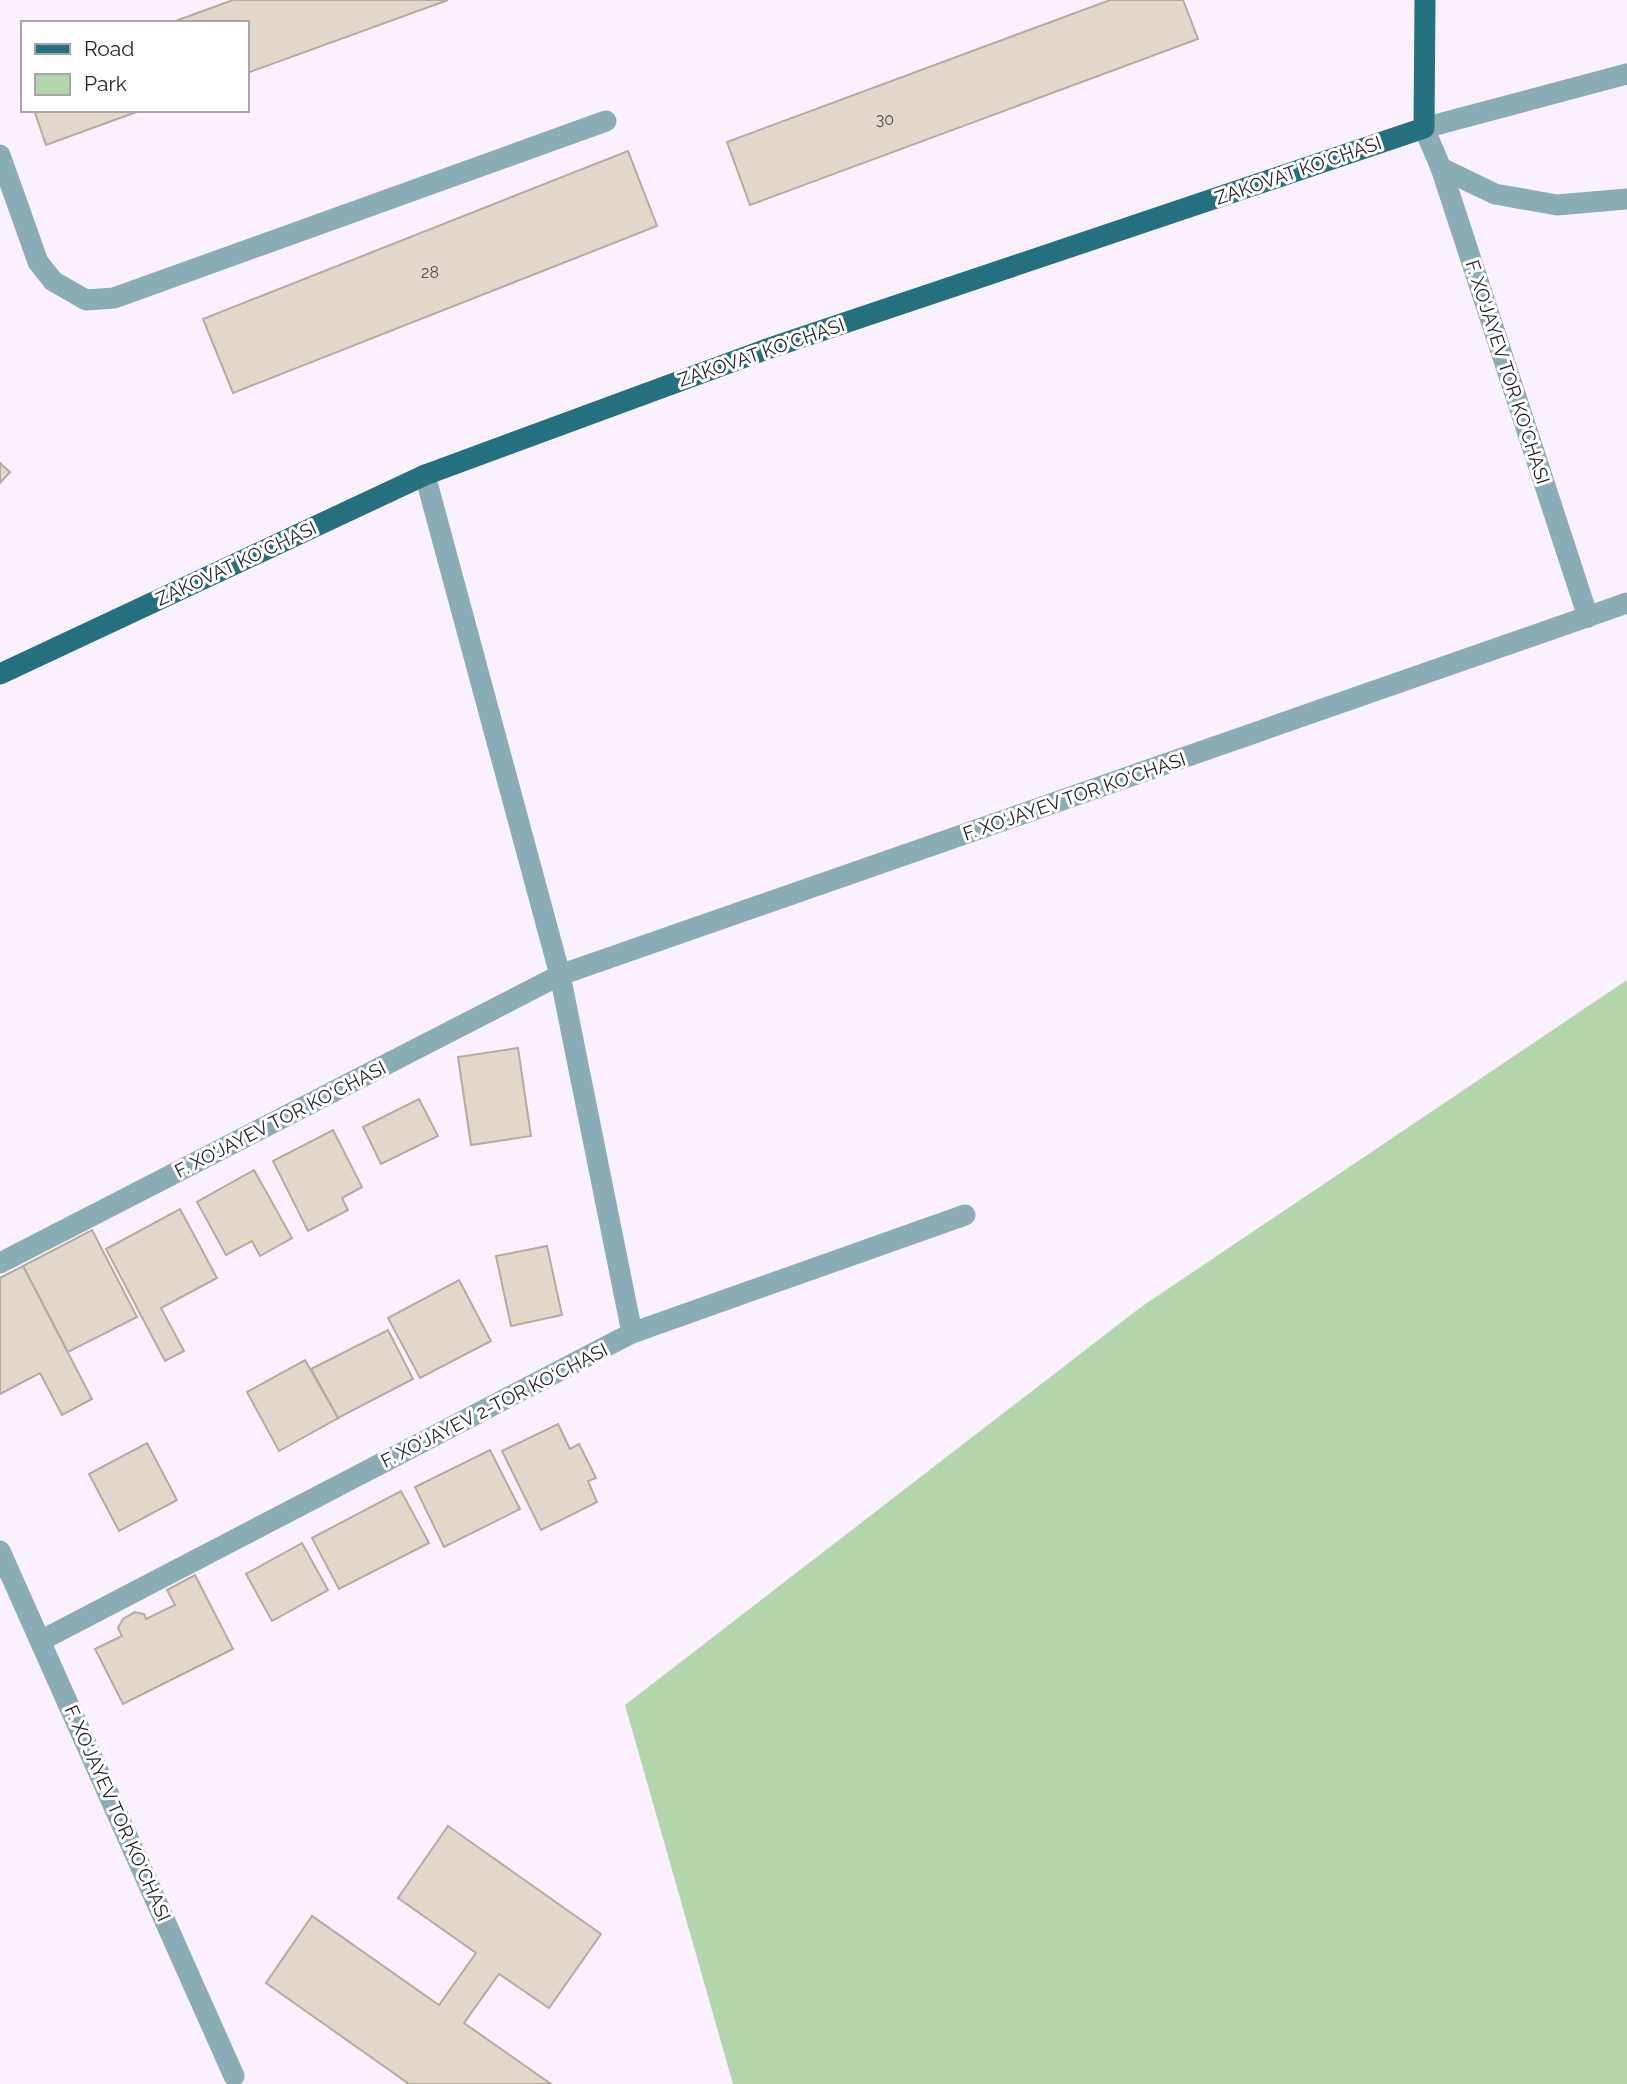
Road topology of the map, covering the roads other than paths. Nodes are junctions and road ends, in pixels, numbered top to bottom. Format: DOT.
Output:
graph roads {
  1 [pos="1424,0"];
  2 [pos="1627,74"];
  3 [pos="606,121"];
  4 [pos="1424,128"];
  5 [pos="0,155"];
  6 [pos="1441,168"];
  7 [pos="1627,200"];
  8 [pos="425,475"];
  9 [pos="1627,603"];
  10 [pos="1588,617"];
  11 [pos="0,674"];
  12 [pos="560,975"];
  13 [pos="965,1215"];
  14 [pos="0,1263"];
  15 [pos="632,1333"];
  16 [pos="0,1551"];
  17 [pos="42,1640"];
  18 [pos="234,2076"];
  1 -- 4 [label="main road"];
  2 -- 4 [label="street"];
  3 -- 5 [label="street"];
  4 -- 6 [label="street, F. XO‘JAYEV TOR KO‘CHASI"];
  4 -- 8 [label="main road, ZAKOVAT KO'CHASI"];
  6 -- 7 [label="street"];
  6 -- 10 [label="street, F. XO‘JAYEV TOR KO‘CHASI"];
  8 -- 11 [label="main road, ZAKOVAT KO'CHASI"];
  8 -- 12 [label="street"];
  9 -- 10 [label="street, F. XO‘JAYEV TOR KO‘CHASI"];
  10 -- 12 [label="street, F. XO‘JAYEV TOR KO‘CHASI"];
  12 -- 14 [label="street, F. XO‘JAYEV TOR KO‘CHASI"];
  12 -- 15 [label="street"];
  13 -- 15 [label="street, F. XO‘JAYEV 2-TOR KO‘CHASI"];
  15 -- 17 [label="street, F. XO‘JAYEV 2-TOR KO‘CHASI"];
  16 -- 17 [label="street, F. XO‘JAYEV TOR KO‘CHASI"];
  17 -- 18 [label="street, F. XO‘JAYEV TOR KO‘CHASI"];
}
